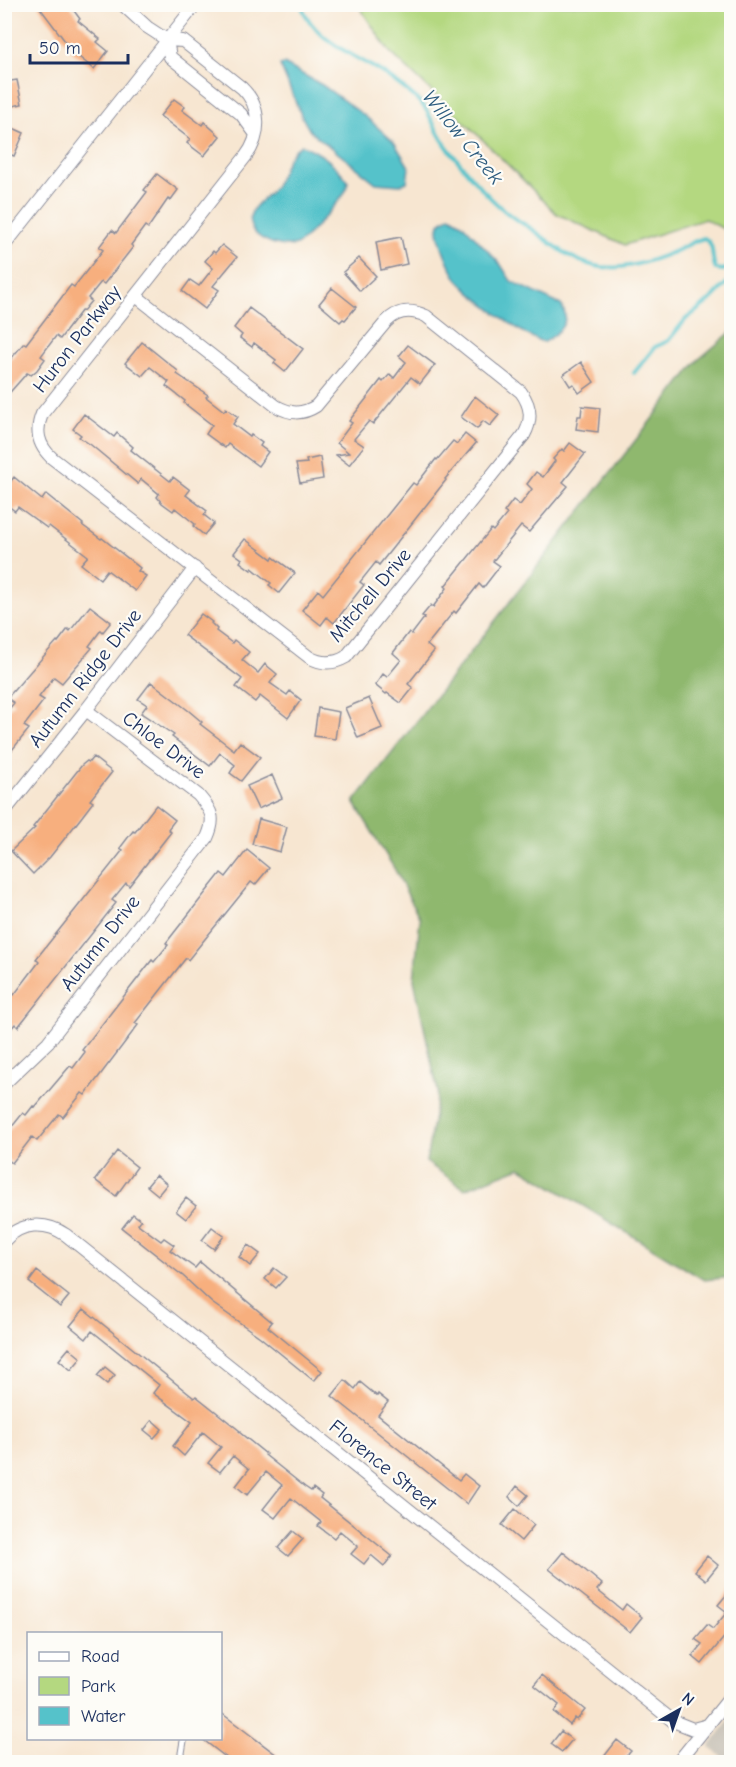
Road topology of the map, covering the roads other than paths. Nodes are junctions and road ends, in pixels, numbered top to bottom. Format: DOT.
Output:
graph roads {
  1 [pos="122,4"];
  2 [pos="196,4"];
  3 [pos="167,40"];
  4 [pos="222,73"];
  5 [pos="210,89"];
  6 [pos="255,133"];
  7 [pos="4,246"];
  8 [pos="136,296"];
  9 [pos="195,568"];
  10 [pos="86,710"];
  11 [pos="4,812"];
  12 [pos="212,817"];
  13 [pos="4,1084"];
  14 [pos="4,1241"];
  15 [pos="732,1695"];
  16 [pos="708,1725"];
  17 [pos="184,1740"];
  18 [pos="180,1762"];
  19 [pos="678,1762"];
  1 -- 3 [label="street, Huron Parkway"];
  2 -- 3 [label="street"];
  3 -- 4 [label="street, Huron Parkway"];
  3 -- 5 [label="street, Huron Parkway"];
  3 -- 7 [label="street"];
  4 -- 5 [label="street"];
  4 -- 6 [label="street, Huron Parkway"];
  5 -- 6 [label="street, Huron Parkway"];
  6 -- 8 [label="street, Huron Parkway"];
  8 -- 9 [label="street, Huron Parkway"];
  8 -- 9 [label="street, Mitchell Drive"];
  9 -- 10 [label="street, Autumn Ridge Drive"];
  10 -- 11 [label="street, Autumn Ridge Drive"];
  10 -- 12 [label="street, Chloe Drive"];
  12 -- 13 [label="street, Autumn Drive"];
  14 -- 16 [label="street, Florence Street"];
  15 -- 16 [label="street"];
  16 -- 19 [label="street"];
  17 -- 18 [label="lane"];
}
